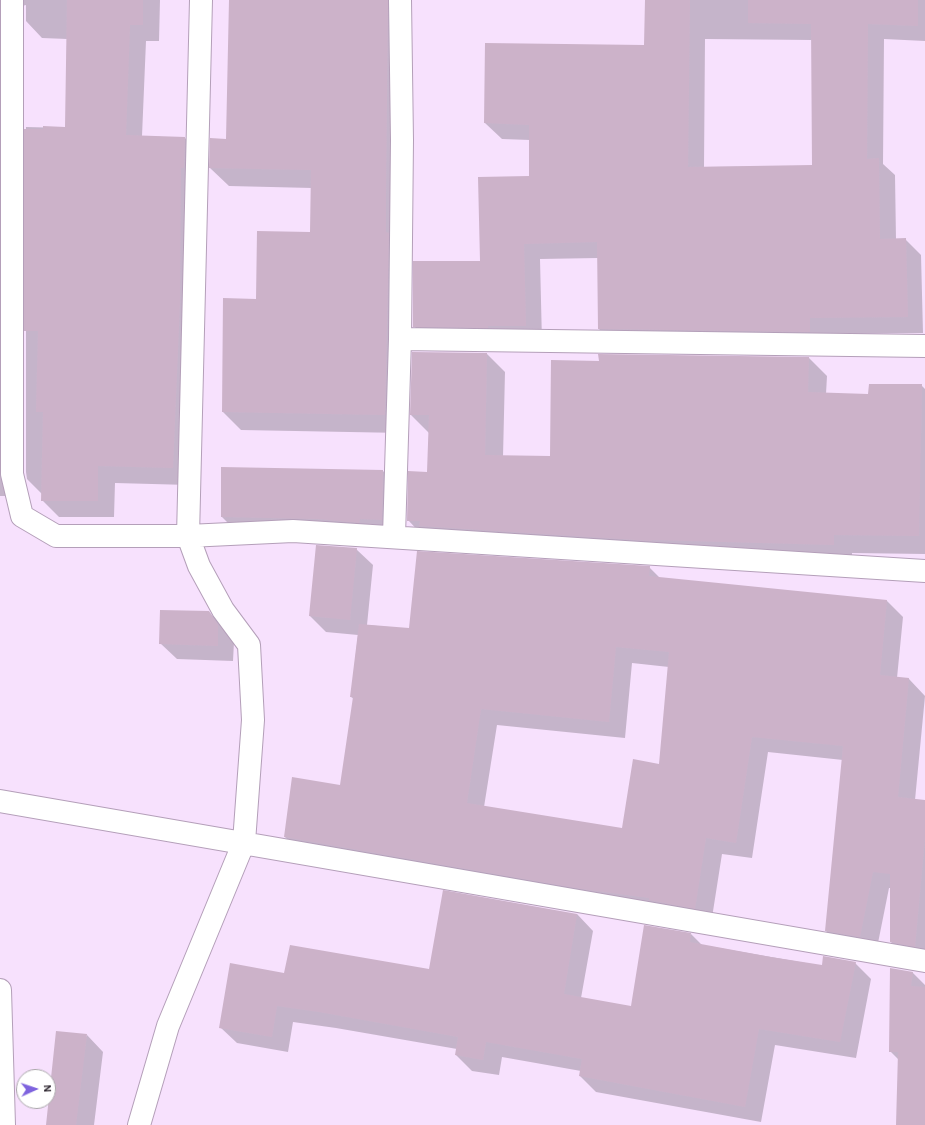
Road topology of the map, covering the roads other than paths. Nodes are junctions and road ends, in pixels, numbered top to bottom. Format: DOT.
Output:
graph roads {
  1 [pos="12,0"];
  2 [pos="201,0"];
  3 [pos="400,0"];
  4 [pos="400,339"];
  5 [pos="925,346"];
  6 [pos="188,536"];
  7 [pos="394,536"];
  8 [pos="925,571"];
  9 [pos="0,800"];
  10 [pos="244,842"];
  11 [pos="925,961"];
  12 [pos="0,990"];
  13 [pos="4,1125"];
  14 [pos="139,1125"];
  1 -- 6 [label="street"];
  2 -- 6 [label="street"];
  3 -- 4 [label="street"];
  4 -- 5 [label="street"];
  4 -- 7 [label="street"];
  6 -- 7 [label="street"];
  6 -- 10 [label="street"];
  7 -- 8 [label="street"];
  9 -- 10 [label="street"];
  10 -- 11 [label="street"];
  10 -- 14 [label="street"];
  12 -- 13 [label="street"];
}
